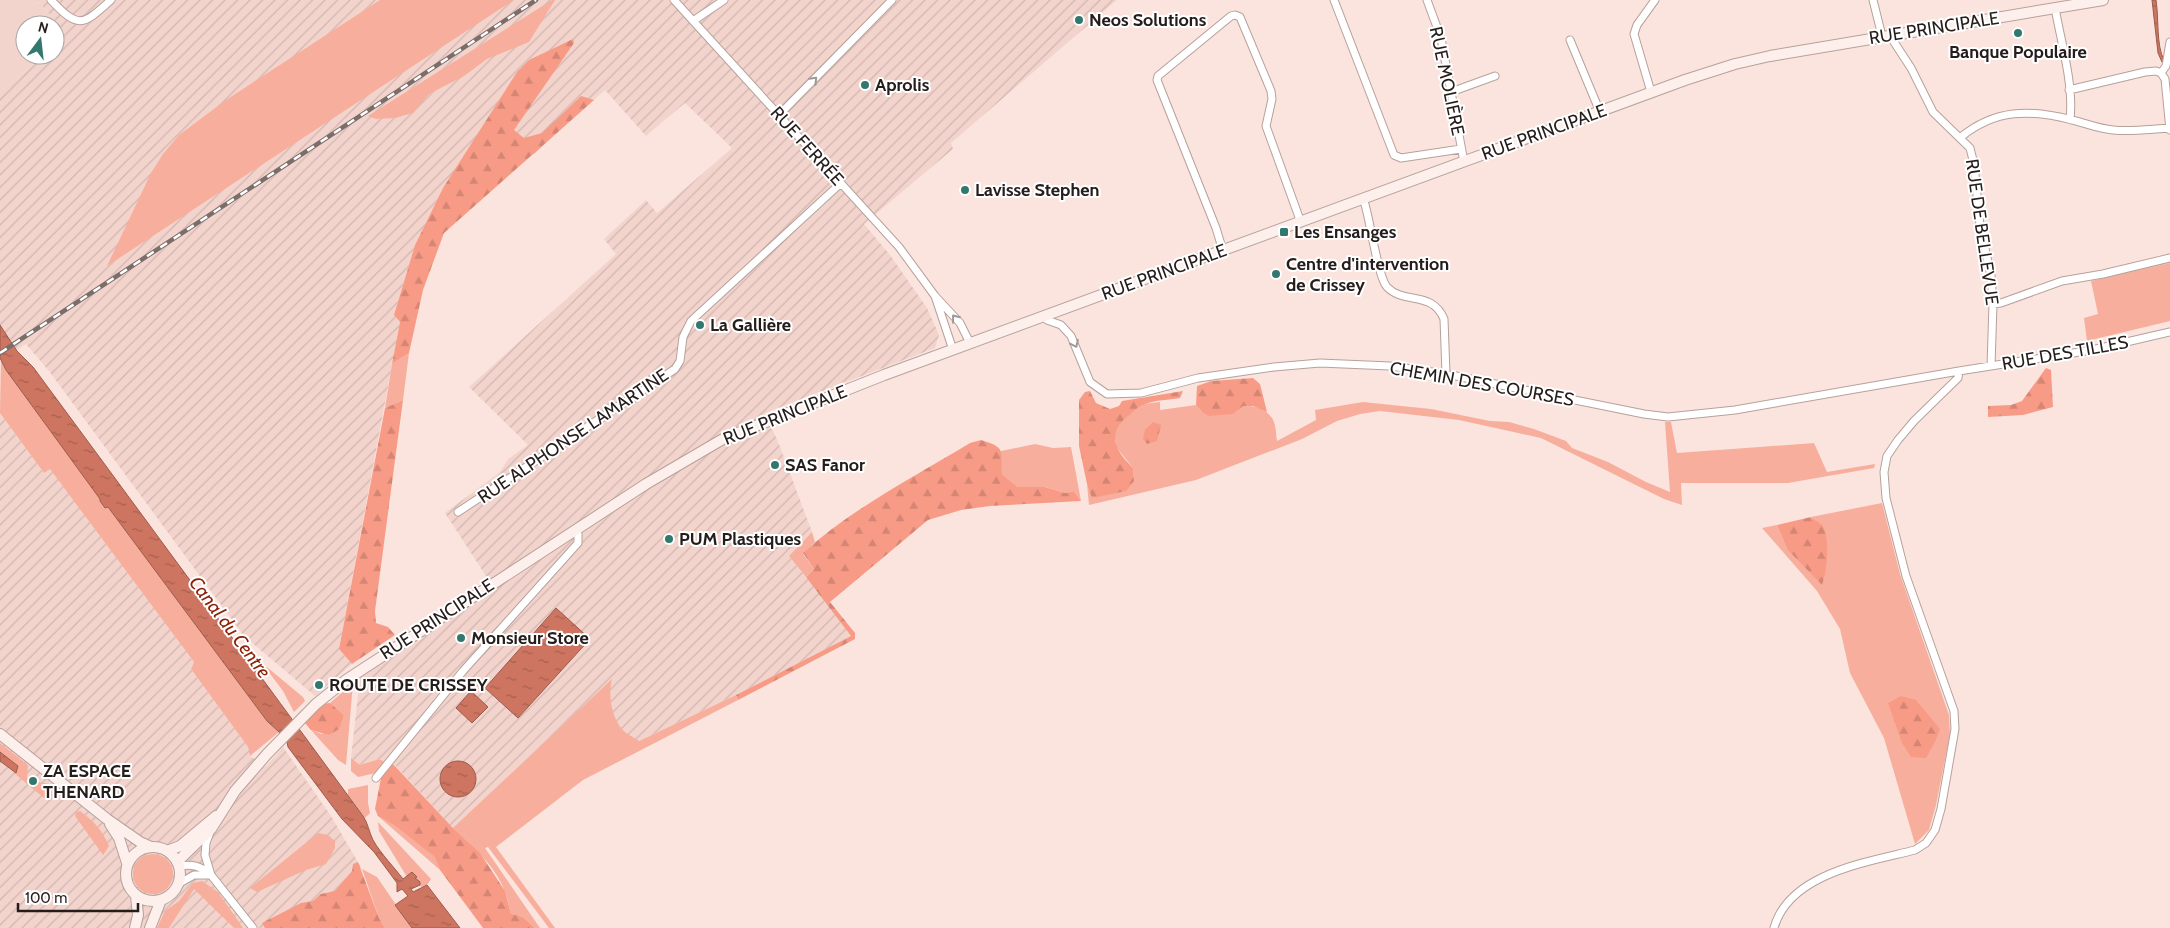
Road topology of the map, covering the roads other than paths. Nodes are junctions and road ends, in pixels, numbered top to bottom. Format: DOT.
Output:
graph roads {
  1 [pos="52,0"];
  2 [pos="111,0"];
  3 [pos="674,0"];
  4 [pos="724,0"];
  5 [pos="892,0"];
  6 [pos="1334,0"];
  7 [pos="1427,0"];
  8 [pos="1655,0"];
  9 [pos="1873,0"];
  10 [pos="2103,0"];
  11 [pos="2055,8"];
  12 [pos="693,21"];
  13 [pos="1893,34"];
  14 [pos="1882,36"];
  15 [pos="1570,40"];
  16 [pos="2170,42"];
  17 [pos="2162,73"];
  18 [pos="1495,76"];
  19 [pos="2069,90"];
  20 [pos="1451,92"];
  21 [pos="1651,92"];
  22 [pos="1600,112"];
  23 [pos="779,115"];
  24 [pos="2070,119"];
  25 [pos="2170,129"];
  26 [pos="1960,137"];
  27 [pos="1461,149"];
  28 [pos="1464,162"];
  29 [pos="841,183"];
  30 [pos="1364,198"];
  31 [pos="1300,220"];
  32 [pos="1223,251"];
  33 [pos="2170,258"];
  34 [pos="935,296"];
  35 [pos="1993,304"];
  36 [pos="1045,317"];
  37 [pos="2170,332"];
  38 [pos="970,343"];
  39 [pos="953,350"];
  40 [pos="1991,366"];
  41 [pos="1959,371"];
  42 [pos="1446,374"];
  43 [pos="458,512"];
  44 [pos="574,530"];
  45 [pos="0,734"];
  46 [pos="376,778"];
  47 [pos="220,812"];
  48 [pos="107,819"];
  49 [pos="211,829"];
  50 [pos="151,846"];
  51 [pos="167,851"];
  52 [pos="127,863"];
  53 [pos="178,864"];
  54 [pos="211,875"];
  55 [pos="178,884"];
  56 [pos="136,896"];
  57 [pos="161,900"];
  58 [pos="134,928"];
  59 [pos="150,928"];
  60 [pos="253,928"];
  61 [pos="1774,928"];
  1 -- 2 [label="street"];
  3 -- 12 [label="street, RUE FERRÉE"];
  4 -- 12 [label="street"];
  23 -- 5 [label="street, one-way"];
  6 -- 27 [label="street"];
  7 -- 20 [label="street, RUE MOLIÈRE"];
  8 -- 21 [label="street"];
  9 -- 14 [label="street"];
  10 -- 11 [label="street, RUE PRINCIPALE"];
  11 -- 13 [label="street, RUE PRINCIPALE"];
  11 -- 19 [label="street"];
  12 -- 23 [label="street, RUE FERRÉE"];
  13 -- 14 [label="street, RUE PRINCIPALE"];
  13 -- 26 [label="street, RUE DE BELLEVUE"];
  14 -- 21 [label="street, RUE PRINCIPALE"];
  15 -- 22 [label="street"];
  16 -- 17 [label="street"];
  17 -- 19 [label="street"];
  17 -- 25 [label="street"];
  18 -- 20 [label="street"];
  19 -- 24 [label="street"];
  20 -- 27 [label="street, RUE MOLIÈRE"];
  21 -- 22 [label="street, RUE PRINCIPALE"];
  22 -- 28 [label="street, RUE PRINCIPALE"];
  23 -- 29 [label="street, RUE FERRÉE"];
  24 -- 25 [label="street"];
  24 -- 26 [label="street"];
  26 -- 35 [label="street, RUE DE BELLEVUE"];
  27 -- 28 [label="street, RUE MOLIÈRE"];
  28 -- 30 [label="street, RUE PRINCIPALE"];
  29 -- 34 [label="street, RUE FERRÉE"];
  29 -- 43 [label="street, RUE ALPHONSE LAMARTINE"];
  30 -- 31 [label="street, RUE PRINCIPALE"];
  30 -- 42 [label="street"];
  31 -- 32 [label="street, RUE PRINCIPALE"];
  31 -- 32 [label="street"];
  32 -- 36 [label="street, RUE PRINCIPALE"];
  33 -- 35 [label="street"];
  38 -- 34 [label="street, RUE FERRÉE, one-way"];
  34 -- 39 [label="street, RUE FERRÉE"];
  35 -- 40 [label="street, RUE DE BELLEVUE"];
  36 -- 38 [label="street, RUE PRINCIPALE"];
  36 -- 42 [label="street, CHEMIN DES COURSES, one-way"];
  37 -- 40 [label="street, RUE DES TILLES"];
  38 -- 39 [label="street, RUE PRINCIPALE"];
  39 -- 44 [label="street, RUE PRINCIPALE"];
  40 -- 41 [label="street, RUE DES TILLES"];
  41 -- 42 [label="street, CHEMIN DES COURSES"];
  41 -- 61 [label="street"];
  44 -- 46 [label="street"];
  44 -- 47 [label="street, RUE PRINCIPALE"];
  45 -- 48 [label="street"];
  47 -- 49 [label="street"];
  47 -- 51 [label="street"];
  48 -- 50 [label="street"];
  48 -- 52 [label="street"];
  49 -- 53 [label="street"];
  49 -- 54 [label="street"];
  50 -- 51 [label="street"];
  50 -- 52 [label="street"];
  51 -- 53 [label="street"];
  52 -- 56 [label="street"];
  53 -- 54 [label="street"];
  53 -- 55 [label="street"];
  54 -- 55 [label="street"];
  54 -- 60 [label="street"];
  55 -- 57 [label="street"];
  56 -- 57 [label="street"];
  56 -- 58 [label="street"];
  57 -- 59 [label="street"];
}
